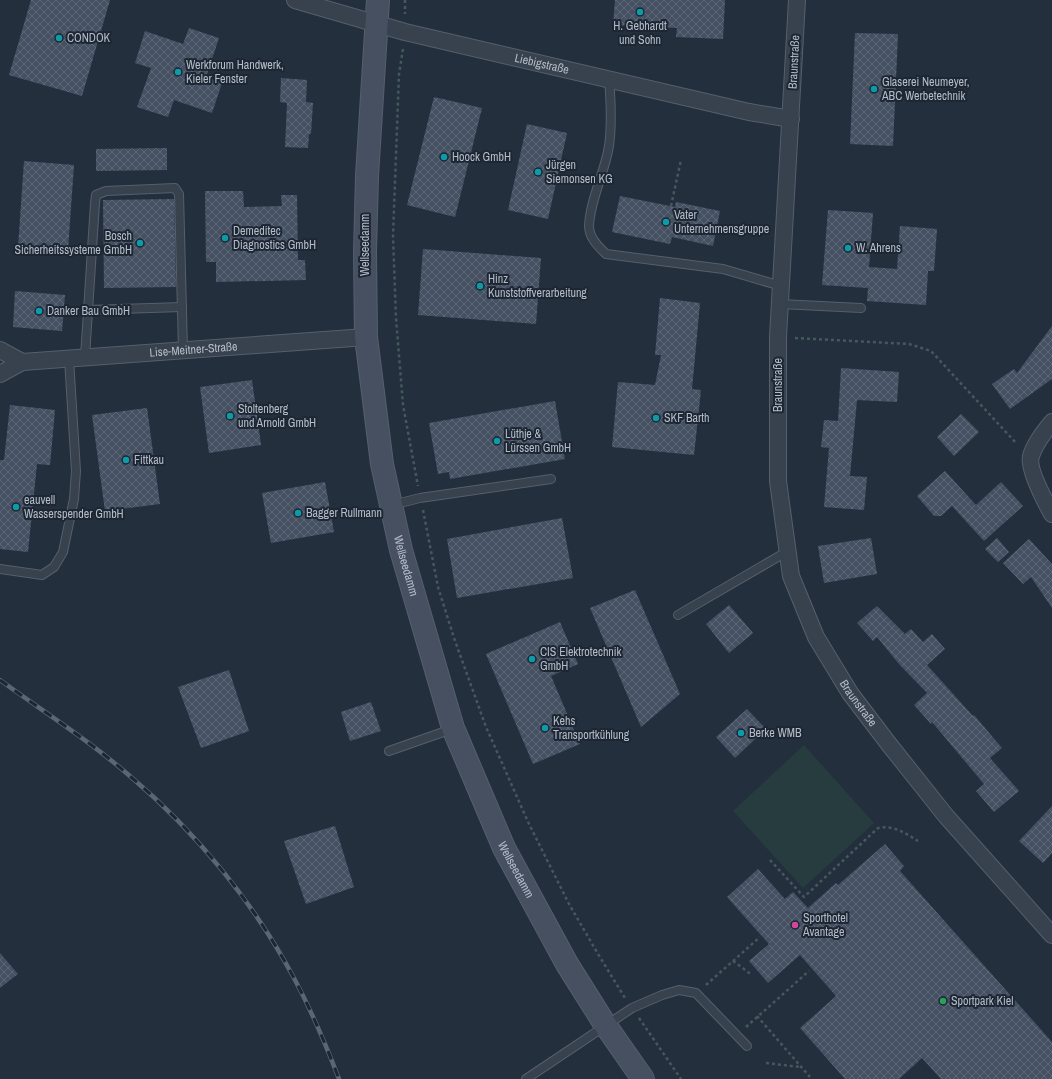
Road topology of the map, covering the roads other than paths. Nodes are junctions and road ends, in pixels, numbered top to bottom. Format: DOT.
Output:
graph roads {
  1 [pos="295,0"];
  2 [pos="378,0"];
  3 [pos="797,0"];
  4 [pos="376,24"];
  5 [pos="609,79"];
  6 [pos="791,119"];
  7 [pos="781,286"];
  8 [pos="780,304"];
  9 [pos="182,307"];
  10 [pos="861,308"];
  11 [pos="88,310"];
  12 [pos="366,337"];
  13 [pos="0,350"];
  14 [pos="183,350"];
  15 [pos="77,358"];
  16 [pos="22,362"];
  17 [pos="0,374"];
  18 [pos="1052,422"];
  19 [pos="551,479"];
  20 [pos="391,506"];
  21 [pos="1052,514"];
  22 [pos="788,551"];
  23 [pos="0,569"];
  24 [pos="678,615"];
  25 [pos="453,728"];
  26 [pos="389,751"];
  27 [pos="1052,935"];
  28 [pos="606,1026"];
  29 [pos="747,1046"];
  30 [pos="526,1079"];
  31 [pos="643,1079"];
  1 -- 4 [label="street, Liebigstraße"];
  2 -- 4 [label="main road, Wellseedamm"];
  3 -- 6 [label="street, Braunstraße"];
  4 -- 5 [label="street, Liebigstraße"];
  4 -- 12 [label="main road, Wellseedamm"];
  5 -- 6 [label="street, Liebigstraße"];
  5 -- 7 [label="lane"];
  6 -- 7 [label="street, Braunstraße"];
  7 -- 8 [label="street, Braunstraße"];
  8 -- 10 [label="lane"];
  8 -- 22 [label="street, Braunstraße"];
  9 -- 11 [label="lane"];
  9 -- 11 [label="lane"];
  9 -- 14 [label="lane"];
  11 -- 15 [label="lane"];
  12 -- 14 [label="street, Lise-Meitner-Straße"];
  12 -- 20 [label="main road, Wellseedamm"];
  13 -- 16 [label="street"];
  14 -- 15 [label="street, Lise-Meitner-Straße"];
  15 -- 16 [label="street, Lise-Meitner-Straße"];
  15 -- 23 [label="lane"];
  16 -- 17 [label="street, Lise-Meitner-Straße"];
  18 -- 21 [label="street"];
  19 -- 20 [label="lane"];
  20 -- 25 [label="main road, Wellseedamm"];
  22 -- 24 [label="lane"];
  22 -- 27 [label="street, Braunstraße"];
  25 -- 26 [label="lane"];
  25 -- 28 [label="main road, Wellseedamm"];
  28 -- 29 [label="lane"];
  28 -- 30 [label="lane"];
  28 -- 31 [label="main road, Wellseedamm"];
}
